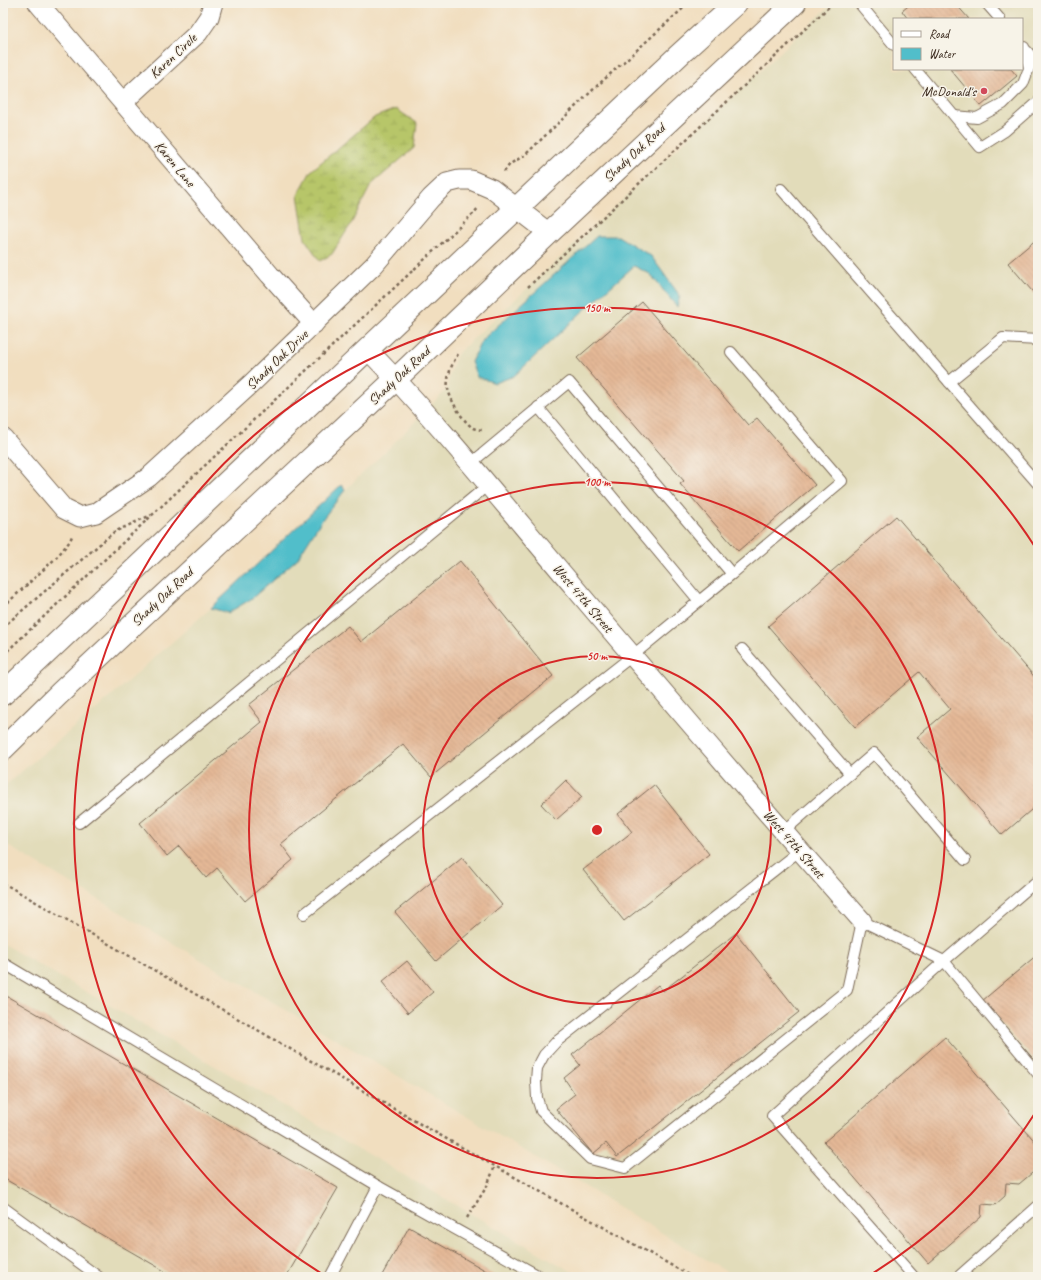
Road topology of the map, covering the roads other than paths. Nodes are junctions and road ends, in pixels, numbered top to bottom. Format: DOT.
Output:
graph roads {
  1 [pos="38,3"];
  2 [pos="213,3"];
  3 [pos="736,3"];
  4 [pos="795,3"];
  5 [pos="858,3"];
  6 [pos="986,3"];
  7 [pos="999,18"];
  8 [pos="893,44"];
  9 [pos="1023,46"];
  10 [pos="1038,65"];
  11 [pos="916,70"];
  12 [pos="123,102"];
  13 [pos="1038,102"];
  14 [pos="955,116"];
  15 [pos="781,189"];
  16 [pos="517,208"];
  17 [pos="549,233"];
  18 [pos="314,324"];
  19 [pos="1038,340"];
  20 [pos="367,349"];
  21 [pos="731,352"];
  22 [pos="396,379"];
  23 [pos="949,382"];
  24 [pos="538,407"];
  25 [pos="3,438"];
  26 [pos="470,464"];
  27 [pos="1038,484"];
  28 [pos="488,485"];
  29 [pos="732,574"];
  30 [pos="699,601"];
  31 [pos="742,649"];
  32 [pos="632,656"];
  33 [pos="3,694"];
  34 [pos="3,749"];
  35 [pos="850,774"];
  36 [pos="78,823"];
  37 [pos="784,832"];
  38 [pos="799,851"];
  39 [pos="966,860"];
  40 [pos="1038,880"];
  41 [pos="304,914"];
  42 [pos="862,921"];
  43 [pos="944,961"];
  44 [pos="3,963"];
  45 [pos="1038,1074"];
  46 [pos="378,1186"];
  47 [pos="1038,1206"];
  48 [pos="3,1207"];
  49 [pos="99,1277"];
  50 [pos="330,1277"];
  51 [pos="541,1277"];
  52 [pos="914,1277"];
  53 [pos="958,1277"];
  1 -- 12 [label="street, Karen Lane"];
  2 -- 12 [label="street, Karen Circle"];
  3 -- 16 [label="main road"];
  4 -- 17 [label="main road, Shady Oak Road"];
  5 -- 8 [label="lane"];
  6 -- 7 [label="lane"];
  9 -- 10 [label="lane"];
  9 -- 14 [label="lane"];
  11 -- 14 [label="lane"];
  12 -- 18 [label="street, Karen Lane"];
  13 -- 14 [label="lane"];
  15 -- 23 [label="lane"];
  16 -- 17 [label="street, Shady Oak Drive"];
  16 -- 18 [label="street, Shady Oak Drive"];
  16 -- 20 [label="main road"];
  17 -- 22 [label="main road, Shady Oak Road"];
  18 -- 25 [label="street, Shady Oak Drive"];
  19 -- 23 [label="lane"];
  20 -- 22 [label="street, West 47th Street"];
  20 -- 33 [label="main road"];
  21 -- 29 [label="lane"];
  22 -- 26 [label="street, West 47th Street"];
  22 -- 34 [label="main road, Shady Oak Road"];
  23 -- 27 [label="lane"];
  24 -- 26 [label="lane"];
  24 -- 29 [label="lane"];
  24 -- 30 [label="lane"];
  26 -- 28 [label="street, West 47th Street"];
  28 -- 32 [label="street, West 47th Street"];
  28 -- 36 [label="lane"];
  29 -- 30 [label="lane"];
  30 -- 32 [label="lane"];
  31 -- 35 [label="lane"];
  32 -- 37 [label="street, West 47th Street"];
  32 -- 41 [label="lane"];
  35 -- 37 [label="lane"];
  35 -- 39 [label="lane"];
  37 -- 38 [label="street, West 47th Street"];
  38 -- 42 [label="street, West 47th Street"];
  38 -- 42 [label="lane"];
  40 -- 43 [label="lane"];
  42 -- 43 [label="lane"];
  43 -- 45 [label="lane"];
  43 -- 52 [label="lane"];
  44 -- 46 [label="lane"];
  46 -- 50 [label="lane"];
  46 -- 51 [label="lane"];
  47 -- 53 [label="lane"];
  48 -- 49 [label="lane"];
}
